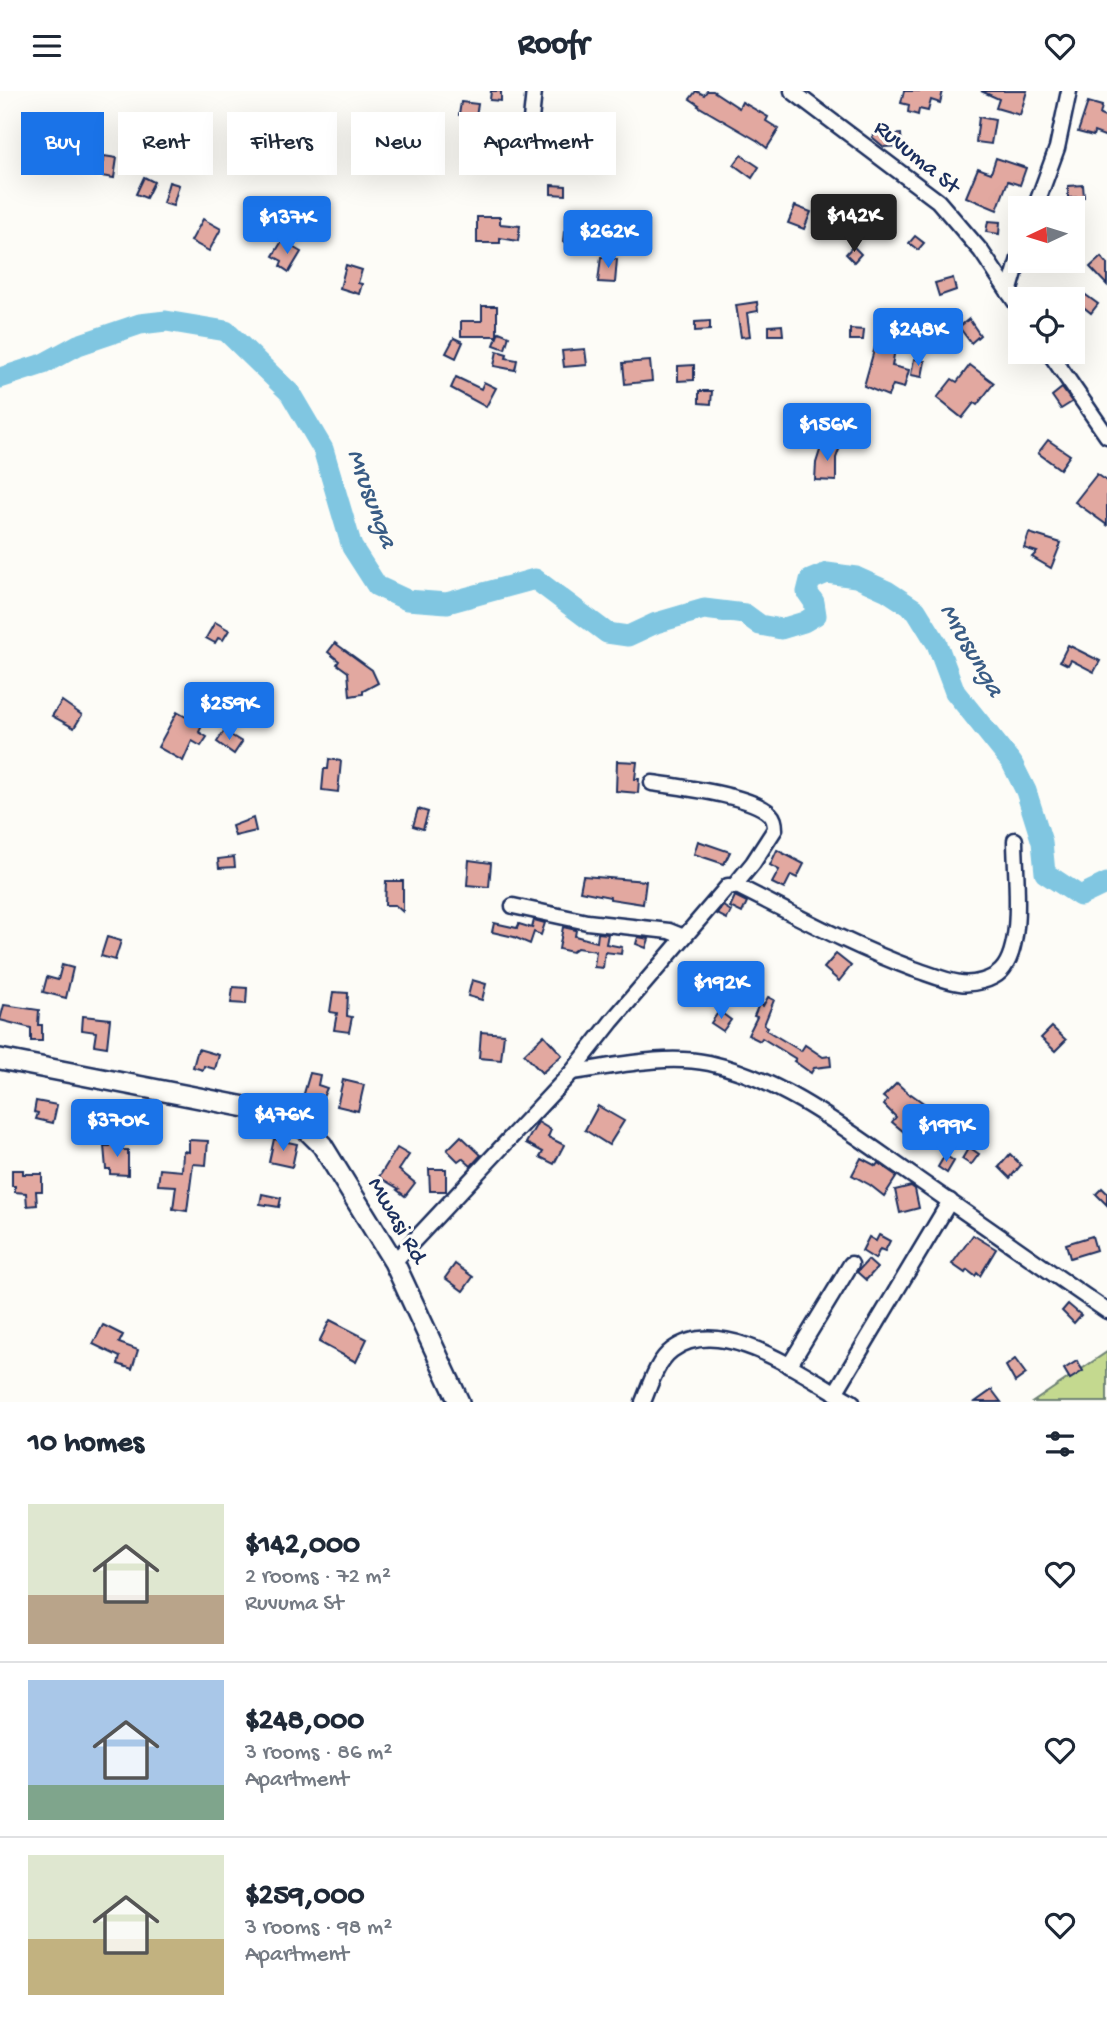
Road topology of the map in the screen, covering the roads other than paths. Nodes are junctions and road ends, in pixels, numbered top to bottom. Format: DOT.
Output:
graph roads {
  1 [pos="534,91"];
  2 [pos="792,91"];
  3 [pos="1069,91"];
  4 [pos="532,112"];
  5 [pos="1039,196"];
  6 [pos="1008,292"];
  7 [pos="1057,364"];
  8 [pos="1107,436"];
  9 [pos="652,783"];
  10 [pos="1015,840"];
  11 [pos="734,886"];
  12 [pos="513,906"];
  13 [pos="684,937"];
  14 [pos="0,1059"];
  15 [pos="572,1072"];
  16 [pos="950,1201"];
  17 [pos="394,1262"];
  18 [pos="851,1264"];
  19 [pos="1107,1311"];
  20 [pos="789,1366"];
  21 [pos="835,1393"];
  22 [pos="459,1402"];
  23 [pos="643,1402"];
  24 [pos="852,1402"];
  1 -- 4 [label="street"];
  2 -- 6 [label="street, Ruvuma St"];
  3 -- 5 [label="street"];
  7 -- 8 [label="street"];
  9 -- 11 [label="street"];
  10 -- 11 [label="street"];
  11 -- 13 [label="street"];
  12 -- 13 [label="street"];
  13 -- 15 [label="street"];
  14 -- 17 [label="street, Mwasi Rd"];
  15 -- 16 [label="street"];
  15 -- 17 [label="street"];
  16 -- 19 [label="street"];
  16 -- 21 [label="street"];
  17 -- 22 [label="street, Mwasi Rd"];
  18 -- 20 [label="street"];
  20 -- 21 [label="street"];
  20 -- 23 [label="street"];
  21 -- 24 [label="street"];
}
